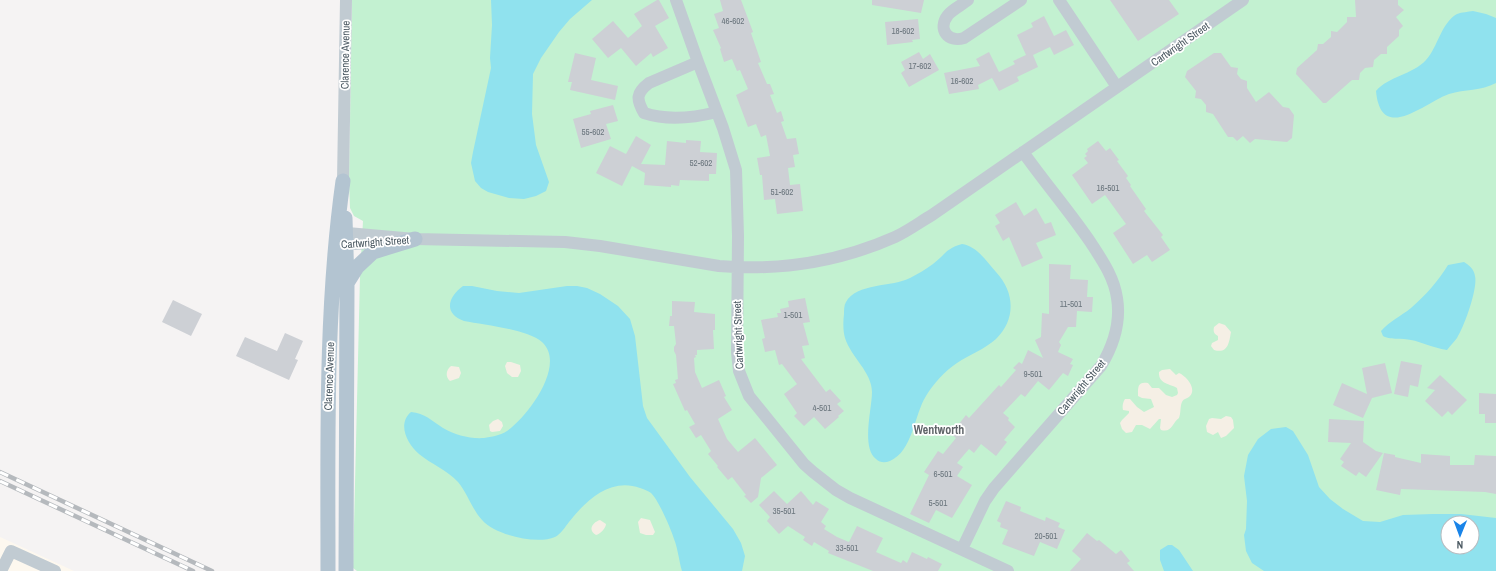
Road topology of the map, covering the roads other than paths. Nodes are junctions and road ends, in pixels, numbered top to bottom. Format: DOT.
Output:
graph roads {
  1 [pos="346,0"];
  2 [pos="676,0"];
  3 [pos="968,0"];
  4 [pos="1022,0"];
  5 [pos="1059,0"];
  6 [pos="1243,0"];
  7 [pos="698,62"];
  8 [pos="1117,87"];
  9 [pos="717,112"];
  10 [pos="1023,152"];
  11 [pos="343,181"];
  12 [pos="341,238"];
  13 [pos="422,240"];
  14 [pos="737,268"];
  15 [pos="347,284"];
  16 [pos="962,549"];
  17 [pos="1,571"];
  18 [pos="54,571"];
  19 [pos="328,571"];
  20 [pos="346,571"];
  21 [pos="1008,571"];
  1 -- 11 [label="street, Clarence Avenue"];
  2 -- 7 [label="street, Cartwright Street"];
  3 -- 4 [label="street"];
  5 -- 8 [label="street"];
  6 -- 8 [label="street, Cartwright Street"];
  7 -- 9 [label="street, Cartwright Street"];
  7 -- 9 [label="street"];
  8 -- 10 [label="street, Cartwright Street"];
  9 -- 14 [label="street, Cartwright Street"];
  10 -- 14 [label="street, Cartwright Street"];
  10 -- 16 [label="street, Cartwright Street"];
  11 -- 12 [label="main road, Clarence Avenue"];
  12 -- 13 [label="street, Cartwright Street"];
  12 -- 15 [label="main road, Clarence Avenue"];
  12 -- 19 [label="main road, Clarence Avenue"];
  13 -- 14 [label="street, Cartwright Street"];
  13 -- 15 [label="main road"];
  14 -- 16 [label="street, Cartwright Street"];
  15 -- 20 [label="main road, Clarence Avenue"];
  16 -- 21 [label="street, Cartwright Street"];
  17 -- 18 [label="street"];
}
